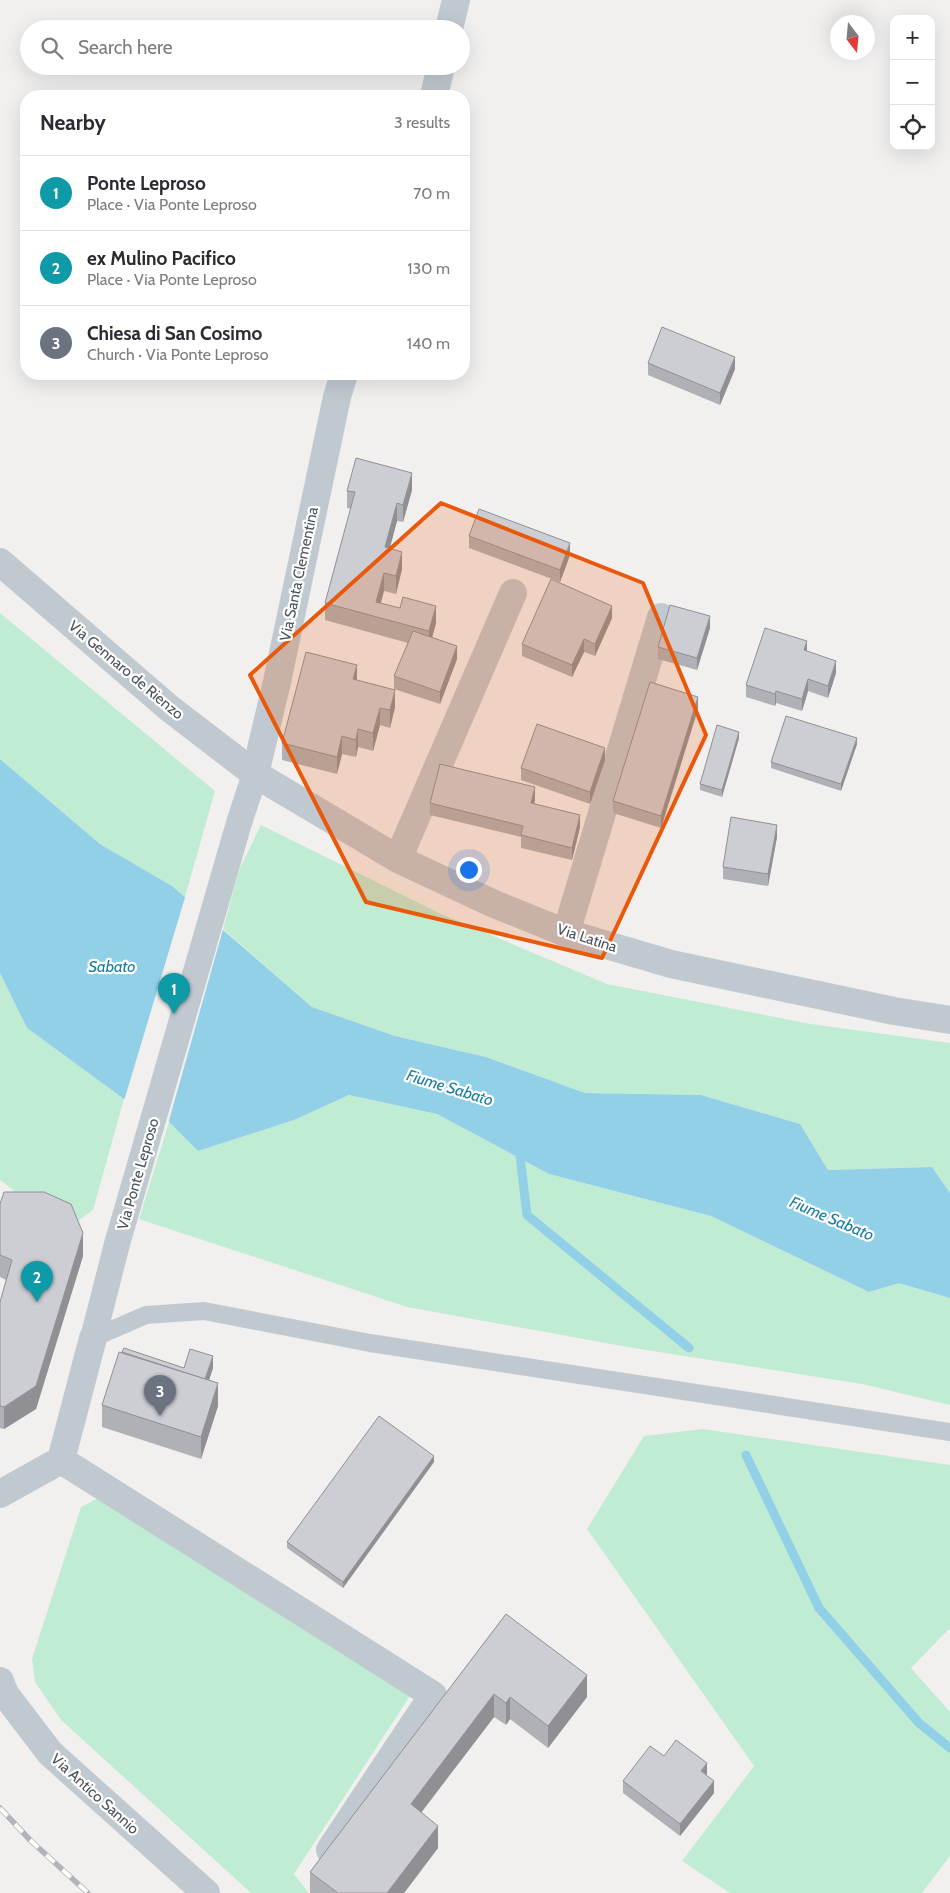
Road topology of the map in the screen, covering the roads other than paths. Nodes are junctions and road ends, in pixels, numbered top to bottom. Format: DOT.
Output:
graph roads {
  1 [pos="456,0"];
  2 [pos="451,20"];
  3 [pos="438,75"];
  4 [pos="435,90"];
  5 [pos="342,380"];
  6 [pos="0,562"];
  7 [pos="512,593"];
  8 [pos="661,617"];
  9 [pos="255,774"];
  10 [pos="398,859"];
  11 [pos="566,933"];
  12 [pos="950,1020"];
  13 [pos="92,1338"];
  14 [pos="950,1432"];
  15 [pos="61,1460"];
  16 [pos="0,1494"];
  17 [pos="0,1681"];
  18 [pos="316,1870"];
  19 [pos="206,1893"];
  1 -- 2 [label="street"];
  3 -- 4 [label="street"];
  5 -- 9 [label="street, Via Santa Clementina"];
  6 -- 9 [label="street, Via Gennaro de Rienzo"];
  7 -- 10 [label="street"];
  8 -- 11 [label="street"];
  9 -- 10 [label="street, Via Latina"];
  9 -- 13 [label="street, Via Ponte Leproso"];
  10 -- 11 [label="street, Via Latina"];
  11 -- 12 [label="street, Via Latina"];
  13 -- 14 [label="lane"];
  13 -- 15 [label="street, Via Ponte Leproso"];
  15 -- 16 [label="street"];
  15 -- 18 [label="street"];
  17 -- 19 [label="street, Via Antico Sannio"];
}
